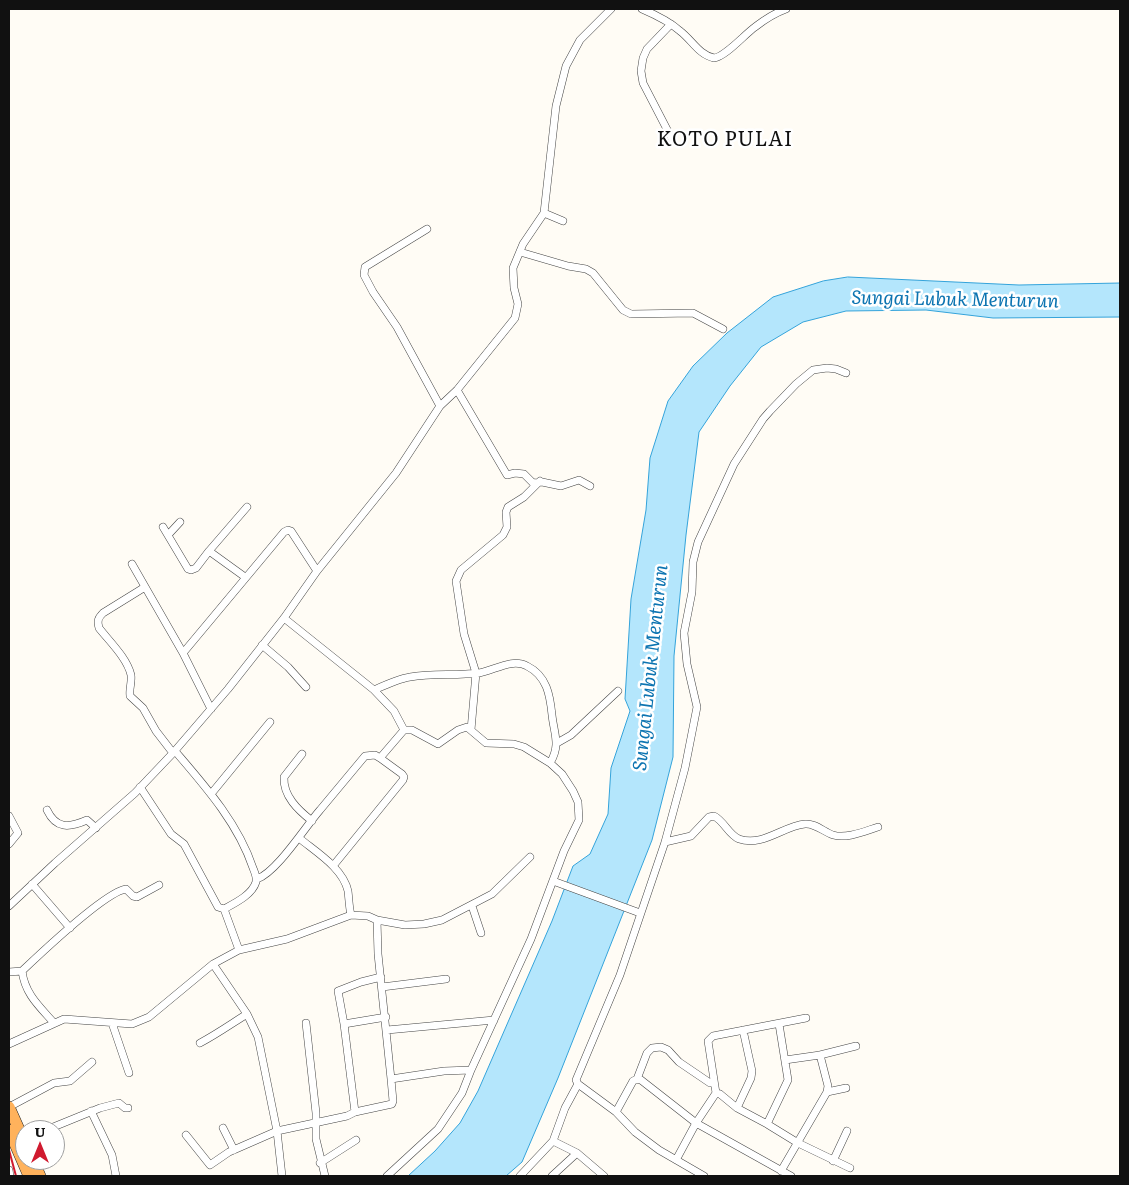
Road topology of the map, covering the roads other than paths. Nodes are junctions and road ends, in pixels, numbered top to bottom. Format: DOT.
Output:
graph roads {
  1 [pos="611,9"];
  2 [pos="643,9"];
  3 [pos="786,9"];
  4 [pos="671,24"];
  5 [pos="672,139"];
  6 [pos="544,213"];
  7 [pos="563,221"];
  8 [pos="427,229"];
  9 [pos="520,252"];
  10 [pos="723,329"];
  11 [pos="846,373"];
  12 [pos="457,390"];
  13 [pos="440,406"];
  14 [pos="540,482"];
  15 [pos="590,486"];
  16 [pos="248,507"];
  17 [pos="180,522"];
  18 [pos="163,528"];
  19 [pos="168,535"];
  20 [pos="209,551"];
  21 [pos="132,564"];
  22 [pos="317,571"];
  23 [pos="245,577"];
  24 [pos="145,587"];
  25 [pos="284,618"];
  26 [pos="262,645"];
  27 [pos="183,653"];
  28 [pos="476,673"];
  29 [pos="306,687"];
  30 [pos="374,690"];
  31 [pos="618,691"];
  32 [pos="211,709"];
  33 [pos="270,722"];
  34 [pos="404,730"];
  35 [pos="471,730"];
  36 [pos="557,743"];
  37 [pos="174,752"];
  38 [pos="302,754"];
  39 [pos="380,758"];
  40 [pos="550,763"];
  41 [pos="140,787"];
  42 [pos="211,794"];
  43 [pos="47,810"];
  44 [pos="9,816"];
  45 [pos="312,821"];
  46 [pos="878,827"];
  47 [pos="96,828"];
  48 [pos="299,838"];
  49 [pos="665,842"];
  50 [pos="9,844"];
  51 [pos="530,857"];
  52 [pos="333,866"];
  53 [pos="257,879"];
  54 [pos="555,882"];
  55 [pos="32,884"];
  56 [pos="159,886"];
  57 [pos="9,906"];
  58 [pos="472,906"];
  59 [pos="224,909"];
  60 [pos="637,913"];
  61 [pos="351,915"];
  62 [pos="377,920"];
  63 [pos="70,928"];
  64 [pos="481,933"];
  65 [pos="239,950"];
  66 [pos="213,964"];
  67 [pos="22,971"];
  68 [pos="9,972"];
  69 [pos="381,978"];
  70 [pos="446,979"];
  71 [pos="382,987"];
  72 [pos="247,1014"];
  73 [pos="386,1017"];
  74 [pos="806,1018"];
  75 [pos="494,1020"];
  76 [pos="54,1023"];
  77 [pos="112,1023"];
  78 [pos="306,1023"];
  79 [pos="344,1024"];
  80 [pos="779,1024"];
  81 [pos="388,1030"];
  82 [pos="743,1030"];
  83 [pos="200,1043"];
  84 [pos="9,1044"];
  85 [pos="856,1046"];
  86 [pos="820,1055"];
  87 [pos="785,1060"];
  88 [pos="92,1062"];
  89 [pos="471,1070"];
  90 [pos="129,1073"];
  91 [pos="391,1079"];
  92 [pos="637,1079"];
  93 [pos="714,1082"];
  94 [pos="578,1084"];
  95 [pos="846,1088"];
  96 [pos="827,1092"];
  97 [pos="716,1094"];
  98 [pos="9,1107"];
  99 [pos="128,1108"];
  100 [pos="737,1108"];
  101 [pos="91,1111"];
  102 [pos="355,1112"];
  103 [pos="616,1112"];
  104 [pos="15,1121"];
  105 [pos="65,1122"];
  106 [pos="316,1122"];
  107 [pos="696,1123"];
  108 [pos="767,1124"];
  109 [pos="223,1128"];
  110 [pos="9,1130"];
  111 [pos="277,1131"];
  112 [pos="848,1131"];
  113 [pos="186,1135"];
  114 [pos="356,1140"];
  115 [pos="553,1141"];
  116 [pos="798,1143"];
  117 [pos="234,1150"];
  118 [pos="577,1153"];
  119 [pos="676,1160"];
  120 [pos="833,1161"];
  121 [pos="320,1163"];
  122 [pos="850,1168"];
  123 [pos="9,1170"];
  124 [pos="781,1171"];
  125 [pos="10,1176"];
  126 [pos="28,1176"];
  127 [pos="116,1176"];
  128 [pos="282,1176"];
  129 [pos="325,1176"];
  130 [pos="387,1176"];
  131 [pos="520,1176"];
  132 [pos="552,1176"];
  133 [pos="604,1176"];
  134 [pos="704,1176"];
  135 [pos="791,1176"];
  1 -- 6 [label="street"];
  2 -- 4 [label="street"];
  3 -- 4 [label="street"];
  4 -- 5 [label="street"];
  6 -- 7 [label="street"];
  6 -- 9 [label="street"];
  8 -- 13 [label="street"];
  9 -- 10 [label="street"];
  9 -- 12 [label="street"];
  11 -- 49 [label="street"];
  12 -- 13 [label="street"];
  12 -- 14 [label="street"];
  13 -- 22 [label="street"];
  14 -- 15 [label="street"];
  14 -- 28 [label="street"];
  16 -- 20 [label="street"];
  17 -- 19 [label="street"];
  18 -- 19 [label="street"];
  19 -- 20 [label="street"];
  20 -- 23 [label="street"];
  21 -- 24 [label="street"];
  22 -- 23 [label="street"];
  22 -- 25 [label="street"];
  23 -- 27 [label="street"];
  24 -- 27 [label="street"];
  24 -- 37 [label="street"];
  25 -- 26 [label="street"];
  25 -- 30 [label="street"];
  26 -- 29 [label="street"];
  26 -- 32 [label="street"];
  27 -- 32 [label="street"];
  28 -- 30 [label="street"];
  28 -- 35 [label="street"];
  28 -- 36 [label="street"];
  30 -- 34 [label="street"];
  31 -- 36 [label="street"];
  32 -- 37 [label="street"];
  33 -- 42 [label="street"];
  34 -- 35 [label="street"];
  34 -- 39 [label="street"];
  35 -- 40 [label="street"];
  36 -- 40 [label="street"];
  37 -- 41 [label="street"];
  37 -- 42 [label="street"];
  38 -- 45 [label="street"];
  39 -- 45 [label="street"];
  39 -- 52 [label="street"];
  40 -- 54 [label="street"];
  41 -- 47 [label="street"];
  41 -- 59 [label="street"];
  42 -- 53 [label="street"];
  43 -- 47 [label="street"];
  44 -- 50 [label="street"];
  45 -- 48 [label="street"];
  46 -- 49 [label="street"];
  47 -- 55 [label="street"];
  48 -- 52 [label="street"];
  48 -- 53 [label="street"];
  49 -- 60 [label="street"];
  51 -- 58 [label="street"];
  52 -- 61 [label="street"];
  53 -- 59 [label="street"];
  54 -- 60 [label="street"];
  54 -- 75 [label="street"];
  55 -- 57 [label="street"];
  55 -- 63 [label="street"];
  56 -- 63 [label="street"];
  58 -- 62 [label="street"];
  58 -- 64 [label="street"];
  59 -- 65 [label="street"];
  60 -- 94 [label="street"];
  61 -- 62 [label="street"];
  61 -- 65 [label="street"];
  62 -- 69 [label="street"];
  63 -- 67 [label="street"];
  65 -- 66 [label="street"];
  66 -- 72 [label="street"];
  66 -- 77 [label="street"];
  67 -- 68 [label="street"];
  67 -- 76 [label="street"];
  69 -- 71 [label="street"];
  69 -- 79 [label="street"];
  70 -- 71 [label="street"];
  71 -- 73 [label="street"];
  72 -- 83 [label="street"];
  72 -- 111 [label="street"];
  73 -- 79 [label="street"];
  73 -- 81 [label="street"];
  74 -- 80 [label="street"];
  75 -- 81 [label="street"];
  75 -- 89 [label="street"];
  76 -- 77 [label="street"];
  76 -- 84 [label="street"];
  77 -- 90 [label="street"];
  78 -- 106 [label="street"];
  79 -- 102 [label="street"];
  80 -- 82 [label="street"];
  80 -- 87 [label="street"];
  81 -- 91 [label="street"];
  82 -- 93 [label="street"];
  82 -- 100 [label="street"];
  85 -- 86 [label="street"];
  86 -- 87 [label="street"];
  86 -- 96 [label="street"];
  87 -- 108 [label="street"];
  88 -- 98 [label="street"];
  89 -- 91 [label="street"];
  89 -- 130 [label="street"];
  91 -- 102 [label="street"];
  92 -- 93 [label="street"];
  92 -- 103 [label="street"];
  92 -- 107 [label="street"];
  93 -- 97 [label="street"];
  94 -- 103 [label="street"];
  94 -- 115 [label="street"];
  95 -- 96 [label="street"];
  96 -- 116 [label="street"];
  97 -- 100 [label="street"];
  97 -- 107 [label="street"];
  98 -- 104 [label="highway"];
  99 -- 101 [label="street"];
  100 -- 108 [label="street"];
  101 -- 105 [label="street"];
  101 -- 127 [label="street"];
  102 -- 106 [label="street"];
  103 -- 119 [label="street"];
  106 -- 111 [label="street"];
  106 -- 121 [label="street"];
  107 -- 119 [label="street"];
  107 -- 124 [label="street"];
  108 -- 116 [label="street"];
  109 -- 117 [label="street"];
  110 -- 126 [label="highway"];
  111 -- 117 [label="street"];
  111 -- 128 [label="street"];
  112 -- 120 [label="street"];
  113 -- 117 [label="street"];
  114 -- 121 [label="street"];
  115 -- 118 [label="street"];
  115 -- 131 [label="street"];
  116 -- 120 [label="street"];
  116 -- 124 [label="street"];
  118 -- 132 [label="street"];
  118 -- 133 [label="street"];
  119 -- 134 [label="street"];
  120 -- 122 [label="street"];
  121 -- 129 [label="street"];
  123 -- 125 [label="street"];
  124 -- 135 [label="street"];
}
